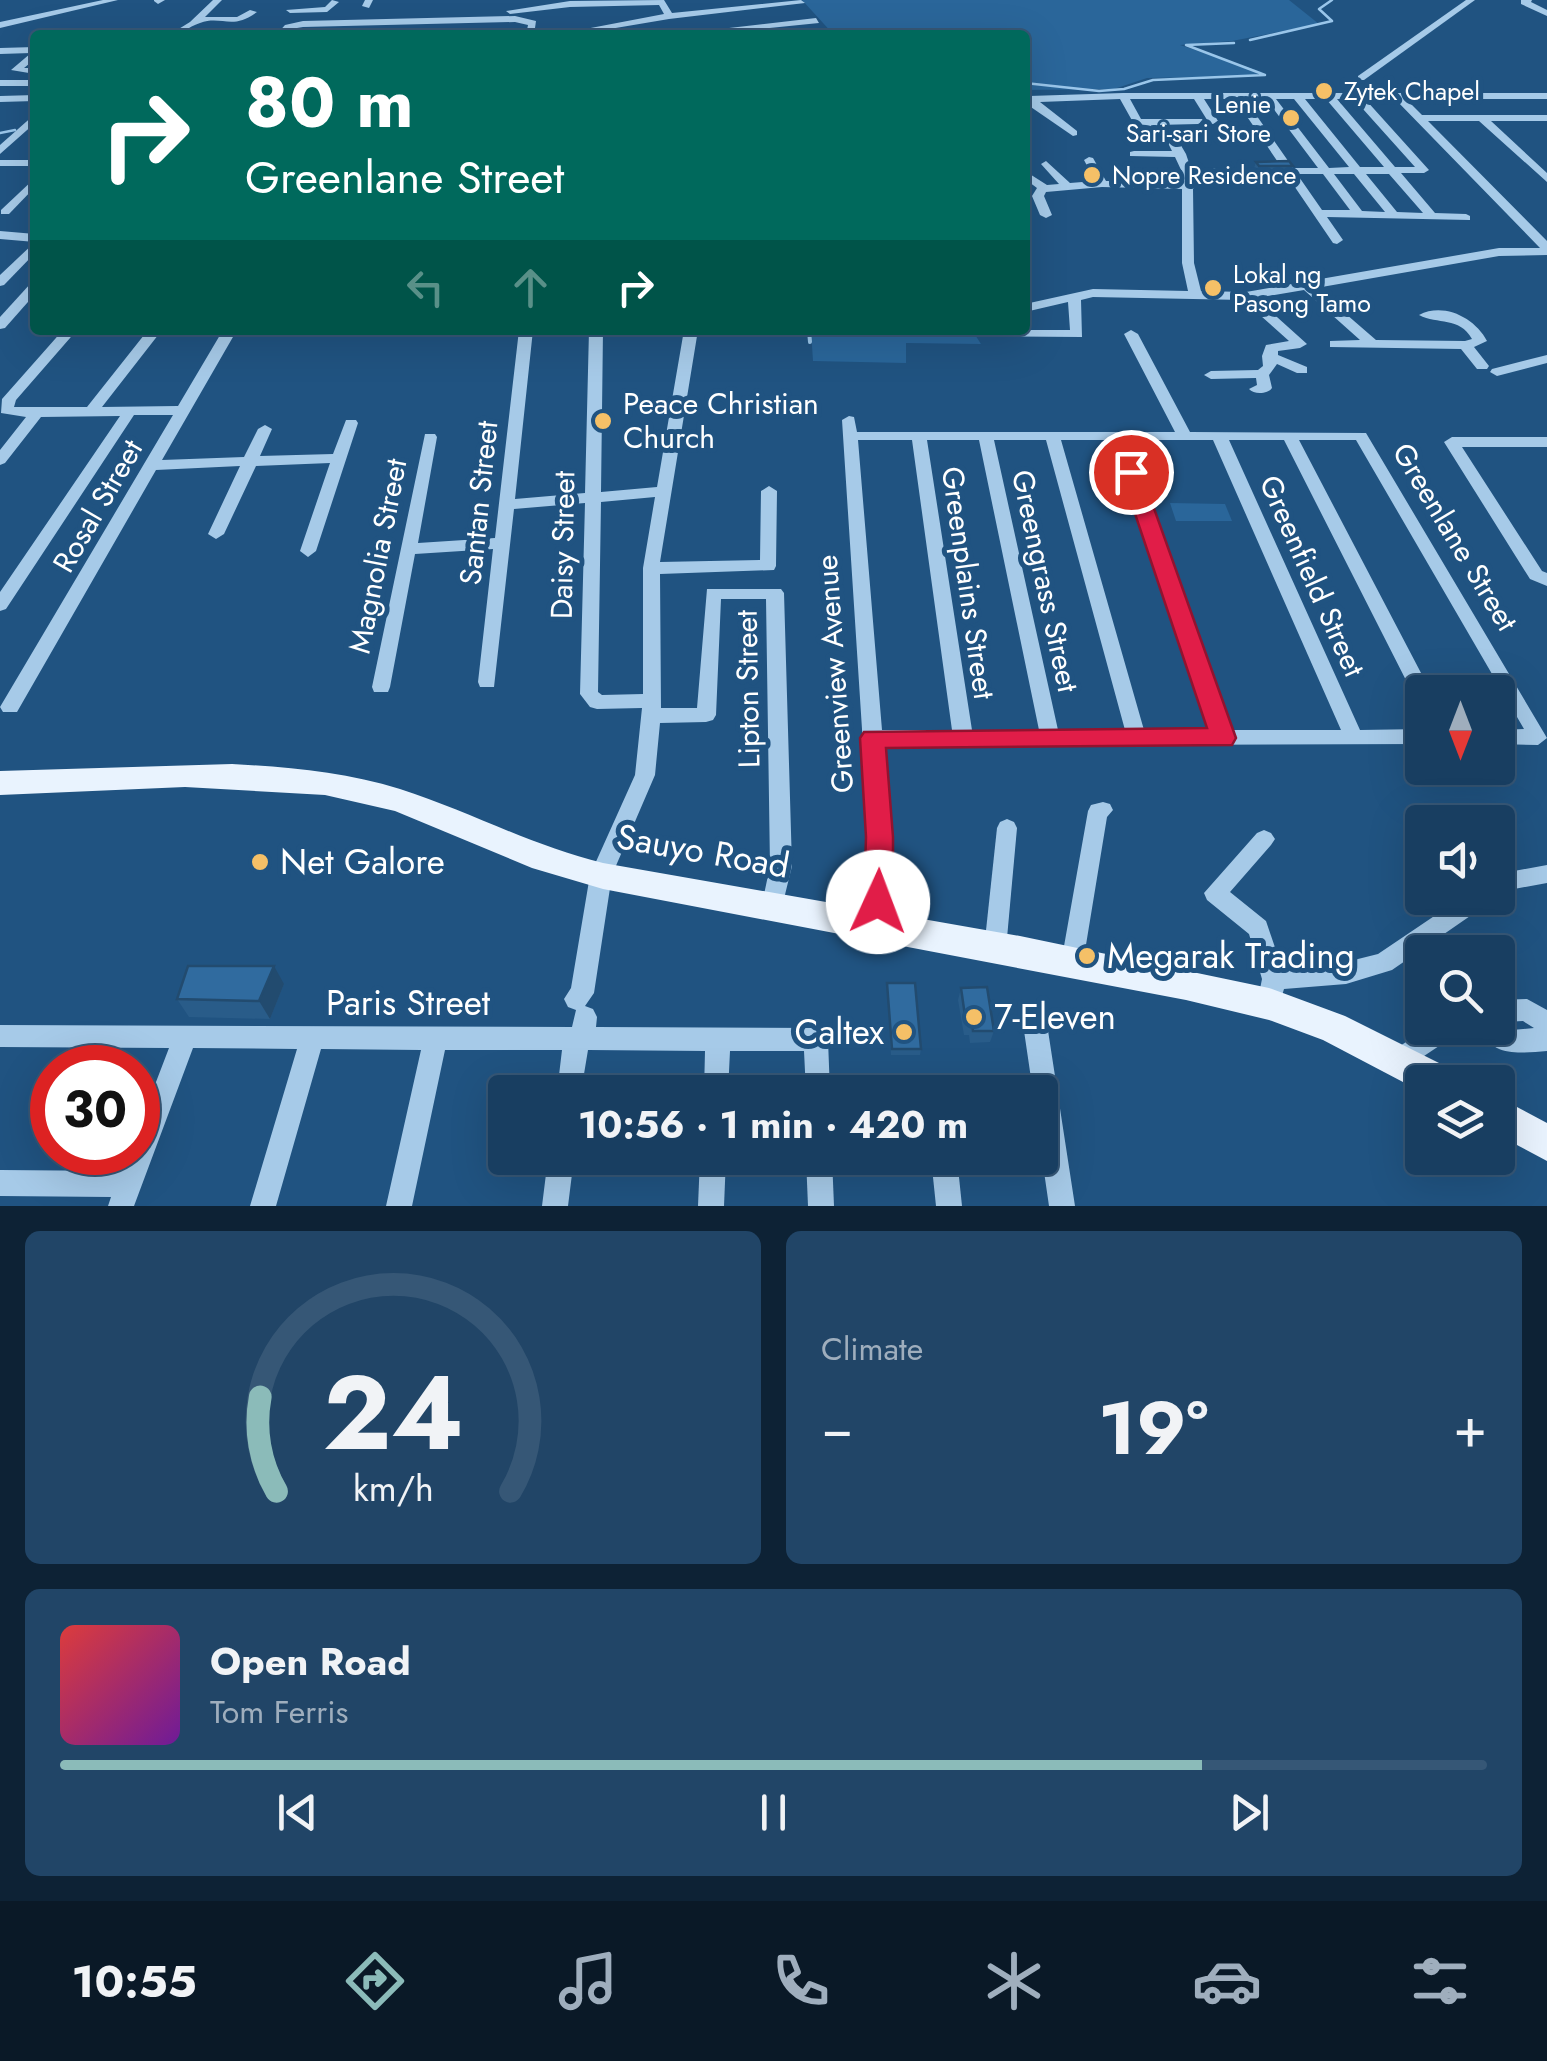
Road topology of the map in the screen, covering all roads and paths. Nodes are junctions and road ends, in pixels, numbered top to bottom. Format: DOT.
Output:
graph roads {
  1 [pos="114,0"];
  2 [pos="218,0"];
  3 [pos="685,0"];
  4 [pos="1471,0"];
  5 [pos="1528,0"];
  6 [pos="335,2"];
  7 [pos="571,2"];
  8 [pos="664,2"];
  9 [pos="799,2"];
  10 [pos="50,5"];
  11 [pos="75,9"];
  12 [pos="290,10"];
  13 [pos="320,10"];
  14 [pos="253,12"];
  15 [pos="419,13"];
  16 [pos="1547,13"];
  17 [pos="8,14"];
  18 [pos="694,14"];
  19 [pos="669,16"];
  20 [pos="198,20"];
  21 [pos="18,21"];
  22 [pos="816,21"];
  23 [pos="312,24"];
  24 [pos="0,25"];
  25 [pos="183,30"];
  26 [pos="286,30"];
  27 [pos="531,30"];
  28 [pos="587,30"];
  29 [pos="706,30"];
  30 [pos="735,30"];
  31 [pos="824,30"];
  32 [pos="0,51"];
  33 [pos="30,52"];
  34 [pos="30,57"];
  35 [pos="30,71"];
  36 [pos="1361,78"];
  37 [pos="0,83"];
  38 [pos="30,83"];
  39 [pos="1197,96"];
  40 [pos="1238,96"];
  41 [pos="1268,96"];
  42 [pos="1297,96"];
  43 [pos="1328,96"];
  44 [pos="1357,96"];
  45 [pos="1398,96"];
  46 [pos="1547,96"];
  47 [pos="30,98"];
  48 [pos="0,99"];
  49 [pos="1030,100"];
  50 [pos="1126,100"];
  51 [pos="1030,102"];
  52 [pos="1061,104"];
  53 [pos="1180,104"];
  54 [pos="1079,116"];
  55 [pos="1420,118"];
  56 [pos="1483,118"];
  57 [pos="1541,118"];
  58 [pos="1213,121"];
  59 [pos="30,122"];
  60 [pos="1144,122"];
  61 [pos="1198,122"];
  62 [pos="1547,128"];
  63 [pos="1073,133"];
  64 [pos="0,151"];
  65 [pos="1134,154"];
  66 [pos="1181,154"];
  67 [pos="1088,160"];
  68 [pos="0,163"];
  69 [pos="30,163"];
  70 [pos="1046,164"];
  71 [pos="1292,170"];
  72 [pos="1325,170"];
  73 [pos="1357,170"];
  74 [pos="1392,170"];
  75 [pos="1030,178"];
  76 [pos="1189,179"];
  77 [pos="1547,179"];
  78 [pos="1102,184"];
  79 [pos="30,186"];
  80 [pos="1066,186"];
  81 [pos="1042,189"];
  82 [pos="5,212"];
  83 [pos="1322,213"];
  84 [pos="1046,216"];
  85 [pos="1360,216"];
  86 [pos="1395,217"];
  87 [pos="1433,218"];
  88 [pos="1466,218"];
  89 [pos="6,236"];
  90 [pos="1337,240"];
  91 [pos="0,247"];
  92 [pos="1547,249"];
  93 [pos="30,251"];
  94 [pos="0,282"];
  95 [pos="1308,286"];
  96 [pos="30,292"];
  97 [pos="1195,294"];
  98 [pos="1074,296"];
  99 [pos="1246,296"];
  100 [pos="0,300"];
  101 [pos="22,301"];
  102 [pos="1030,307"];
  103 [pos="1426,316"];
  104 [pos="2,322"];
  105 [pos="1030,332"];
  106 [pos="1132,334"];
  107 [pos="66,335"];
  108 [pos="152,335"];
  109 [pos="227,335"];
  110 [pos="525,335"];
  111 [pos="596,335"];
  112 [pos="690,335"];
  113 [pos="1335,344"];
  114 [pos="1372,344"];
  115 [pos="1465,345"];
  116 [pos="1269,356"];
  117 [pos="1547,360"];
  118 [pos="1302,370"];
  119 [pos="1262,374"];
  120 [pos="1211,375"];
  121 [pos="1256,389"];
  122 [pos="184,410"];
  123 [pos="130,411"];
  124 [pos="36,412"];
  125 [pos="91,412"];
  126 [pos="351,423"];
  127 [pos="265,429"];
  128 [pos="430,436"];
  129 [pos="919,436"];
  130 [pos="986,436"];
  131 [pos="1052,436"];
  132 [pos="1119,436"];
  133 [pos="1185,436"];
  134 [pos="1219,436"];
  135 [pos="1289,436"];
  136 [pos="1547,442"];
  137 [pos="339,458"];
  138 [pos="0,460"];
  139 [pos="252,462"];
  140 [pos="154,465"];
  141 [pos="664,491"];
  142 [pos="769,491"];
  143 [pos="594,498"];
  144 [pos="507,505"];
  145 [pos="216,534"];
  146 [pos="502,543"];
  147 [pos="408,548"];
  148 [pos="308,551"];
  149 [pos="651,568"];
  150 [pos="1547,580"];
  151 [pos="0,605"];
  152 [pos="1412,675"];
  153 [pos="1502,675"];
  154 [pos="487,682"];
  155 [pos="381,687"];
  156 [pos="1515,698"];
  157 [pos="10,707"];
  158 [pos="651,709"];
  159 [pos="1515,737"];
  160 [pos="872,738"];
  161 [pos="963,738"];
  162 [pos="1050,738"];
  163 [pos="1136,738"];
  164 [pos="1224,738"];
  165 [pos="1354,738"];
  166 [pos="1405,738"];
  167 [pos="0,782"];
  168 [pos="1103,810"];
  169 [pos="1006,828"];
  170 [pos="1264,840"];
  171 [pos="1547,874"];
  172 [pos="600,875"];
  173 [pos="1515,881"];
  174 [pos="772,904"];
  175 [pos="1454,915"];
  176 [pos="874,923"];
  177 [pos="995,948"];
  178 [pos="1072,964"];
  179 [pos="1272,992"];
  180 [pos="1515,1011"];
  181 [pos="579,1019"];
  182 [pos="1547,1023"];
  183 [pos="1036,1024"];
  184 [pos="0,1036"];
  185 [pos="185,1037"];
  186 [pos="312,1038"];
  187 [pos="1547,1038"];
  188 [pos="435,1039"];
  189 [pos="718,1040"];
  190 [pos="1515,1041"];
  191 [pos="1422,1045"];
  192 [pos="1400,1060"];
  193 [pos="1409,1065"];
  194 [pos="571,1075"];
  195 [pos="717,1075"];
  196 [pos="817,1075"];
  197 [pos="1040,1075"];
  198 [pos="1515,1125"];
  199 [pos="1547,1143"];
  200 [pos="559,1175"];
  201 [pos="712,1175"];
  202 [pos="819,1175"];
  203 [pos="945,1175"];
  204 [pos="1056,1175"];
  205 [pos="0,1183"];
  206 [pos="126,1195"];
  207 [pos="263,1206"];
  208 [pos="399,1206"];
  209 [pos="555,1206"];
  210 [pos="711,1206"];
  211 [pos="820,1206"];
  212 [pos="948,1206"];
  213 [pos="1062,1206"];
  1 -- 11 [label="street"];
  2 -- 20 [label="street"];
  3 -- 18 [label="street"];
  4 -- 36 [label="street"];
  5 -- 16 [label="street"];
  6 -- 13 [label="street"];
  7 -- 8 [label="street"];
  7 -- 15 [label="street"];
  8 -- 19 [label="street"];
  9 -- 18 [label="street"];
  9 -- 22 [label="street"];
  10 -- 11 [label="street"];
  11 -- 21 [label="street"];
  12 -- 13 [label="street"];
  13 -- 23 [label="street"];
  14 -- 20 [label="street"];
  17 -- 21 [label="street"];
  18 -- 19 [label="street"];
  18 -- 29 [label="street"];
  19 -- 28 [label="street"];
  20 -- 25 [label="street"];
  21 -- 24 [label="street"];
  22 -- 30 [label="street"];
  22 -- 31 [label="street"];
  23 -- 26 [label="street"];
  23 -- 27 [label="street"];
  32 -- 33 [label="street"];
  34 -- 35 [label="street"];
  37 -- 38 [label="street"];
  39 -- 40 [label="street"];
  39 -- 50 [label="street"];
  39 -- 58 [label="street"];
  40 -- 41 [label="street"];
  40 -- 71 [label="street"];
  41 -- 42 [label="street"];
  41 -- 72 [label="street"];
  42 -- 43 [label="street"];
  42 -- 73 [label="street"];
  43 -- 44 [label="street"];
  43 -- 74 [label="street"];
  44 -- 45 [label="street"];
  44 -- 74 [label="street"];
  45 -- 46 [label="street"];
  45 -- 55 [label="street"];
  47 -- 48 [label="street"];
  49 -- 52 [label="street"];
  50 -- 52 [label="street"];
  50 -- 53 [label="street"];
  50 -- 60 [label="street"];
  51 -- 63 [label="street"];
  52 -- 54 [label="street"];
  55 -- 56 [label="street"];
  55 -- 92 [label="street"];
  56 -- 57 [label="street"];
  56 -- 77 [label="street"];
  57 -- 62 [label="street"];
  59 -- 64 [label="street"];
  60 -- 61 [label="street"];
  60 -- 66 [label="street"];
  65 -- 66 [label="street"];
  66 -- 76 [label="street"];
  67 -- 78 [label="street"];
  68 -- 69 [label="street"];
  70 -- 80 [label="street"];
  71 -- 72 [label="street"];
  71 -- 76 [label="street"];
  71 -- 83 [label="street"];
  72 -- 73 [label="street"];
  72 -- 85 [label="street"];
  73 -- 74 [label="street"];
  73 -- 86 [label="street"];
  74 -- 87 [label="street"];
  75 -- 81 [label="street"];
  76 -- 78 [label="street"];
  76 -- 97 [label="street"];
  78 -- 80 [label="street"];
  79 -- 82 [label="street"];
  80 -- 81 [label="street"];
  81 -- 84 [label="street"];
  83 -- 85 [label="street"];
  83 -- 90 [label="street"];
  85 -- 86 [label="street"];
  86 -- 87 [label="street"];
  87 -- 88 [label="street"];
  89 -- 91 [label="street"];
  92 -- 95 [label="street"];
  93 -- 94 [label="street"];
  95 -- 99 [label="street"];
  95 -- 114 [label="street"];
  96 -- 101 [label="street"];
  97 -- 98 [label="street"];
  97 -- 99 [label="street"];
  98 -- 102 [label="street"];
  98 -- 105 [label="street"];
  99 -- 116 [label="street"];
  100 -- 101 [label="street"];
  101 -- 104 [label="street"];
  103 -- 115 [label="street"];
  106 -- 133 [label="street"];
  107 -- 124 [label="street"];
  108 -- 125 [label="street"];
  109 -- 122 [label="street, Rosal Street"];
  110 -- 144 [label="street, Santan Street"];
  111 -- 143 [label="street, Daisy Street"];
  112 -- 141 [label="street"];
  113 -- 114 [label="street"];
  114 -- 115 [label="street"];
  115 -- 117 [label="street"];
  116 -- 118 [label="street"];
  116 -- 119 [label="street"];
  119 -- 120 [label="street"];
  119 -- 121 [label="street"];
  122 -- 123 [label="street"];
  122 -- 140 [label="street, Rosal Street"];
  123 -- 125 [label="street"];
  123 -- 151 [label="street"];
  124 -- 125 [label="street"];
  124 -- 138 [label="street"];
  126 -- 137 [label="street"];
  127 -- 139 [label="street"];
  128 -- 147 [label="street, Magnolia Street"];
  129 -- 130 [label="street"];
  129 -- 160 [label="street, Greenview Avenue"];
  129 -- 161 [label="street, Greenplains Street"];
  130 -- 131 [label="street"];
  130 -- 162 [label="street, Greengrass Street"];
  131 -- 132 [label="street"];
  131 -- 163 [label="street"];
  132 -- 133 [label="street"];
  132 -- 164 [label="street"];
  133 -- 134 [label="street"];
  134 -- 135 [label="street"];
  134 -- 165 [label="street, Greenfield Street"];
  135 -- 152 [label="street"];
  135 -- 153 [label="street, Greenlane Street"];
  136 -- 150 [label="street"];
  137 -- 139 [label="street"];
  137 -- 148 [label="street"];
  139 -- 140 [label="street"];
  139 -- 145 [label="street"];
  140 -- 157 [label="street, Rosal Street"];
  141 -- 143 [label="street"];
  141 -- 149 [label="street"];
  142 -- 149 [label="street"];
  143 -- 144 [label="street"];
  143 -- 158 [label="street, Daisy Street"];
  144 -- 146 [label="street, Santan Street"];
  146 -- 147 [label="street"];
  146 -- 154 [label="street, Santan Street"];
  147 -- 155 [label="street, Magnolia Street"];
  149 -- 158 [label="street"];
  156 -- 159 [label="street, Greenlane Street"];
  158 -- 172 [label="street"];
  158 -- 174 [label="street, Lipton Street"];
  160 -- 161 [label="street"];
  160 -- 176 [label="street, Greenview Avenue"];
  161 -- 162 [label="street"];
  162 -- 163 [label="street"];
  163 -- 164 [label="street"];
  164 -- 165 [label="street"];
  165 -- 166 [label="street"];
  167 -- 172 [label="main road, Sauyo Road"];
  168 -- 178 [label="street"];
  169 -- 177 [label="street"];
  170 -- 179 [label="street"];
  171 -- 173 [label="street"];
  172 -- 174 [label="main road, Sauyo Road"];
  172 -- 181 [label="street"];
  174 -- 176 [label="main road, Sauyo Road"];
  175 -- 179 [label="street"];
  176 -- 177 [label="main road, Sauyo Road"];
  177 -- 178 [label="main road, Sauyo Road"];
  178 -- 179 [label="main road, Sauyo Road"];
  179 -- 192 [label="main road, Sauyo Road"];
  180 -- 182 [label="street"];
  181 -- 188 [label="street, Paris Street"];
  181 -- 189 [label="street, Paris Street"];
  181 -- 194 [label="street"];
  183 -- 197 [label="street"];
  184 -- 185 [label="street, Paris Street"];
  185 -- 186 [label="street, Paris Street"];
  185 -- 206 [label="street"];
  186 -- 188 [label="street, Paris Street"];
  186 -- 207 [label="street"];
  187 -- 190 [label="street"];
  188 -- 208 [label="street"];
  189 -- 195 [label="street"];
  189 -- 196 [label="street, Paris Street"];
  191 -- 192 [label="street"];
  192 -- 193 [label="main road, Sauyo Road"];
  198 -- 199 [label="main road"];
  200 -- 209 [label="street"];
  201 -- 210 [label="street"];
  202 -- 211 [label="street"];
  203 -- 212 [label="street"];
  204 -- 213 [label="street"];
  205 -- 206 [label="street"];
}
